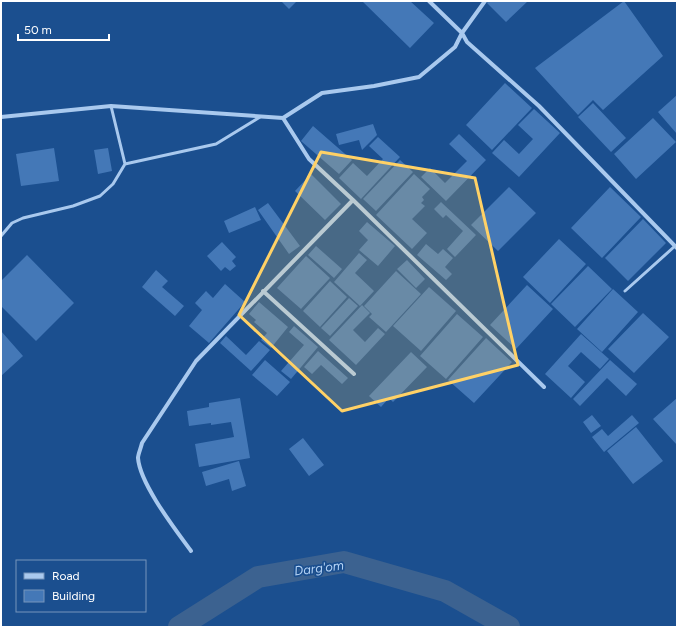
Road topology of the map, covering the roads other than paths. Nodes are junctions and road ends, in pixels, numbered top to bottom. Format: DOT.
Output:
graph roads {
  1 [pos="430,1"];
  2 [pos="484,1"];
  3 [pos="462,33"];
  4 [pos="111,106"];
  5 [pos="262,116"];
  6 [pos="1,117"];
  7 [pos="283,118"];
  8 [pos="125,164"];
  9 [pos="352,200"];
  10 [pos="1,236"];
  11 [pos="676,247"];
  12 [pos="263,291"];
  13 [pos="626,291"];
  14 [pos="354,374"];
  15 [pos="544,387"];
  16 [pos="191,551"];
  1 -- 3 [label="street"];
  2 -- 3 [label="street"];
  3 -- 7 [label="street"];
  3 -- 11 [label="street"];
  4 -- 5 [label="street"];
  4 -- 6 [label="street"];
  4 -- 8 [label="lane"];
  5 -- 7 [label="street"];
  5 -- 8 [label="lane"];
  7 -- 9 [label="street"];
  8 -- 10 [label="lane"];
  9 -- 12 [label="street"];
  9 -- 15 [label="street"];
  11 -- 13 [label="lane"];
  12 -- 14 [label="street"];
  12 -- 16 [label="street"];
}
